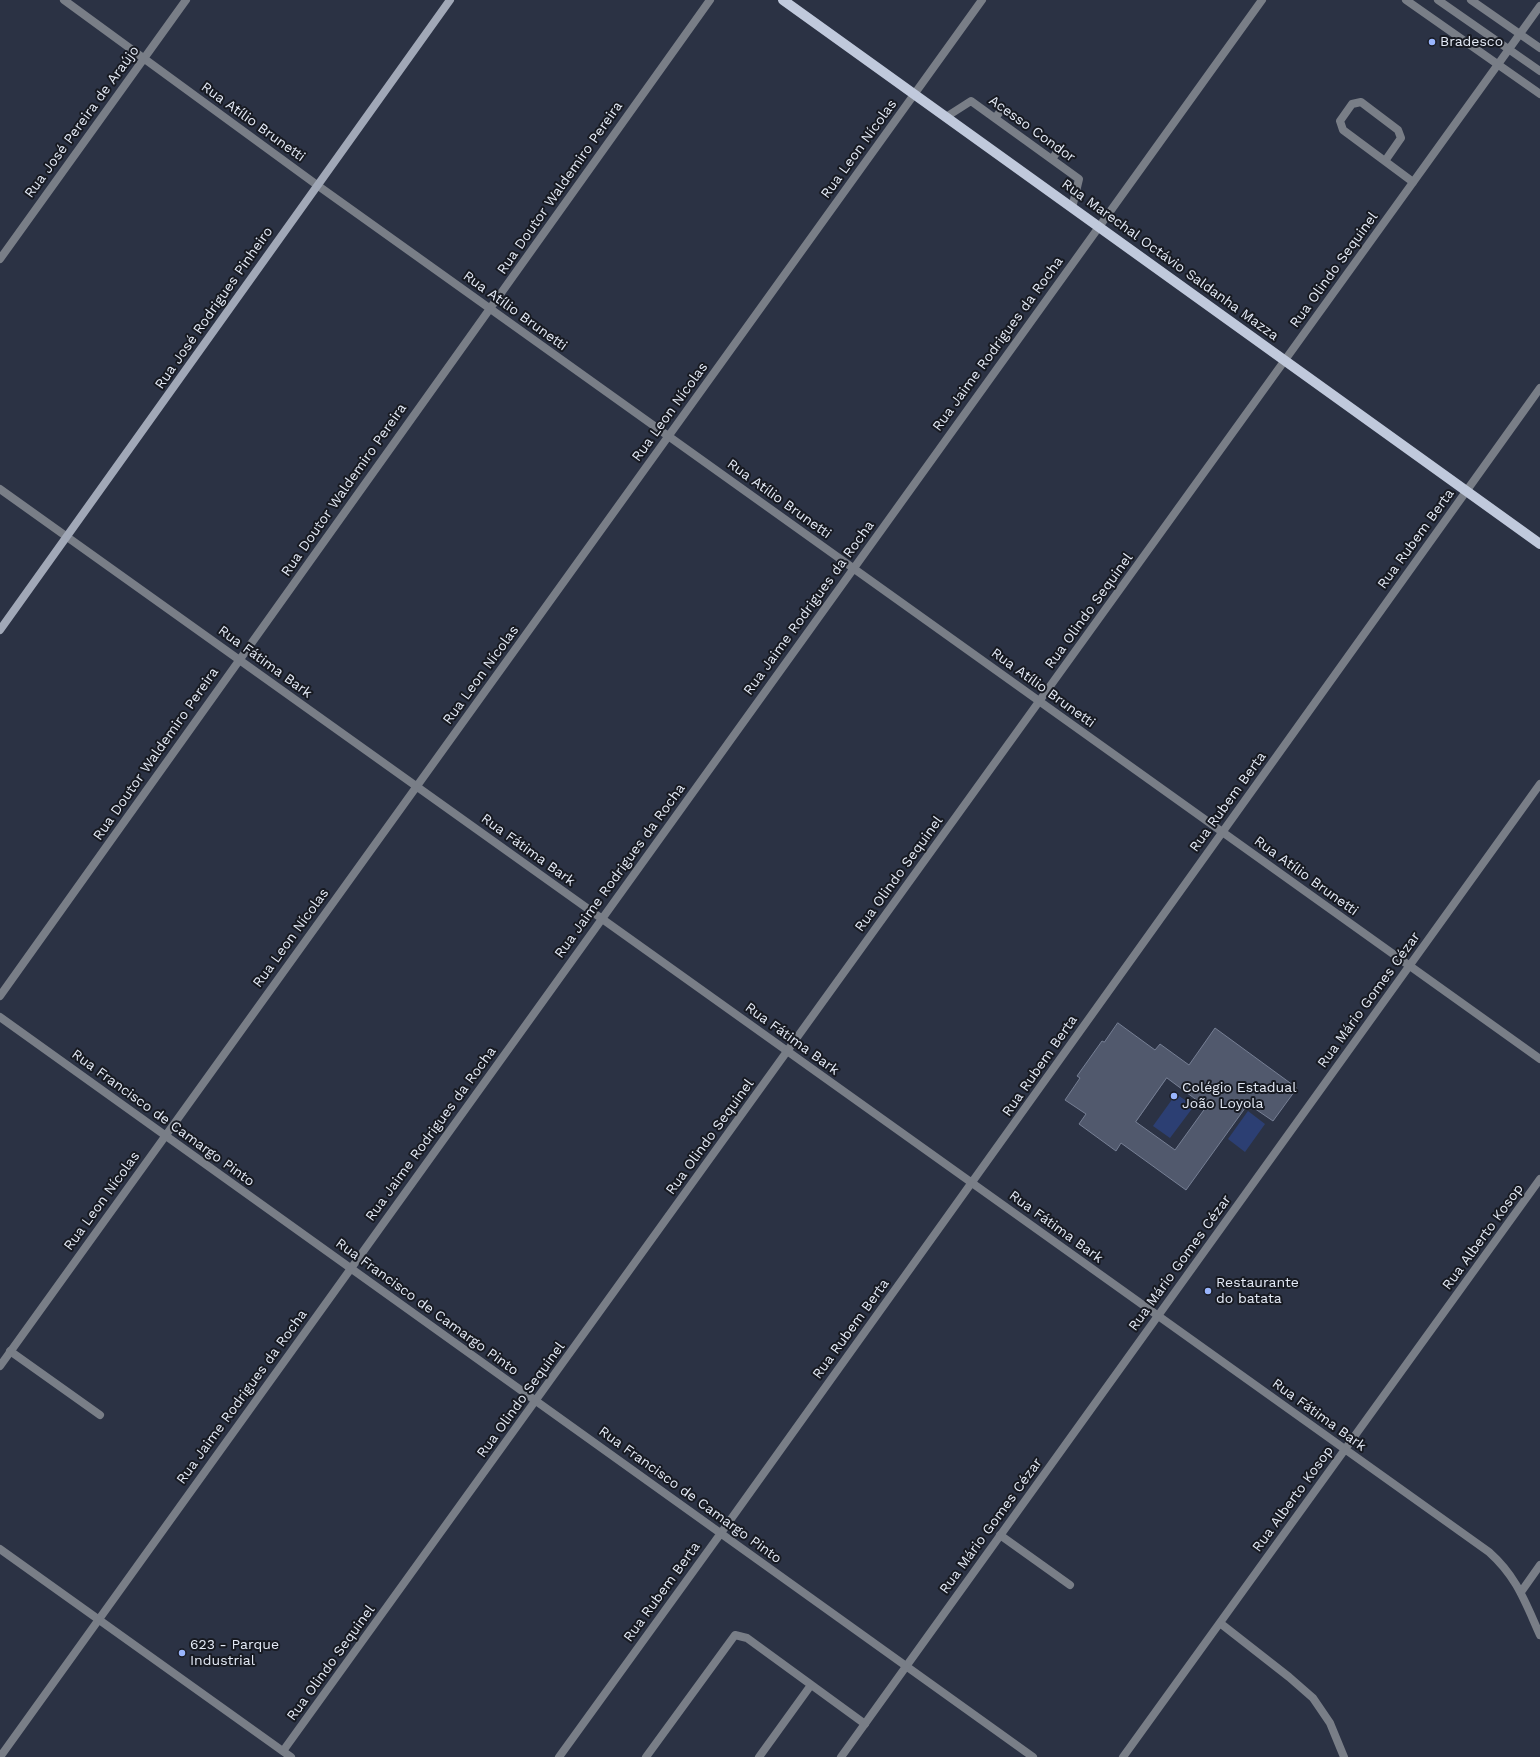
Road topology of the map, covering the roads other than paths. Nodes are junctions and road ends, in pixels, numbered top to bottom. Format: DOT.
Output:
graph roads {
  1 [pos="64,0"];
  2 [pos="186,0"];
  3 [pos="450,0"];
  4 [pos="710,0"];
  5 [pos="783,0"];
  6 [pos="982,0"];
  7 [pos="1262,0"];
  8 [pos="1406,0"];
  9 [pos="1438,0"];
  10 [pos="1471,0"];
  11 [pos="1540,6"];
  12 [pos="1520,34"];
  13 [pos="1540,48"];
  14 [pos="1509,49"];
  15 [pos="144,58"];
  16 [pos="1498,64"];
  17 [pos="1540,71"];
  18 [pos="914,94"];
  19 [pos="1540,94"];
  20 [pos="1002,108"];
  21 [pos="946,117"];
  22 [pos="995,118"];
  23 [pos="1059,149"];
  24 [pos="1052,159"];
  25 [pos="1385,161"];
  26 [pos="1413,182"];
  27 [pos="317,185"];
  28 [pos="1072,208"];
  29 [pos="1099,227"];
  30 [pos="0,259"];
  31 [pos="490,309"];
  32 [pos="1285,361"];
  33 [pos="1540,388"];
  34 [pos="668,436"];
  35 [pos="0,489"];
  36 [pos="1467,491"];
  37 [pos="67,537"];
  38 [pos="1540,544"];
  39 [pos="854,568"];
  40 [pos="0,630"];
  41 [pos="240,660"];
  42 [pos="1040,701"];
  43 [pos="1540,784"];
  44 [pos="416,786"];
  45 [pos="1222,832"];
  46 [pos="602,919"];
  47 [pos="1410,966"];
  48 [pos="0,996"];
  49 [pos="0,1018"];
  50 [pos="787,1052"];
  51 [pos="1540,1059"];
  52 [pos="165,1136"];
  53 [pos="1540,1179"];
  54 [pos="972,1183"];
  55 [pos="351,1269"];
  56 [pos="1158,1316"];
  57 [pos="10,1351"];
  58 [pos="0,1366"];
  59 [pos="536,1401"];
  60 [pos="100,1415"];
  61 [pos="1345,1450"];
  62 [pos="721,1534"];
  63 [pos="1000,1535"];
  64 [pos="0,1549"];
  65 [pos="1540,1565"];
  66 [pos="1070,1585"];
  67 [pos="1521,1592"];
  68 [pos="99,1620"];
  69 [pos="1220,1623"];
  70 [pos="1540,1635"];
  71 [pos="906,1666"];
  72 [pos="811,1685"];
  73 [pos="865,1724"];
  74 [pos="282,1754"];
  75 [pos="0,1757"];
  76 [pos="291,1757"];
  77 [pos="559,1757"];
  78 [pos="646,1757"];
  79 [pos="759,1757"];
  80 [pos="841,1757"];
  81 [pos="1033,1757"];
  82 [pos="1123,1757"];
  83 [pos="1344,1757"];
  1 -- 15 [label="street, Rua Atílio Brunetti"];
  2 -- 15 [label="street, Rua José Pereira de Araújo"];
  3 -- 27 [label="main road, Rua José Rodrigues Pinheiro"];
  4 -- 31 [label="street, Rua Doutor Waldemiro Pereira"];
  5 -- 18 [label="main road, Rua Marechal Octávio Saldanha Mazza"];
  6 -- 18 [label="street, Rua Leon Nícolas"];
  7 -- 29 [label="street, Rua Jaime Rodrigues da Rocha"];
  8 -- 16 [label="street"];
  9 -- 14 [label="street"];
  10 -- 12 [label="street"];
  11 -- 12 [label="street, Rua Olindo Sequinel"];
  12 -- 13 [label="street"];
  12 -- 14 [label="street, Rua Olindo Sequinel"];
  14 -- 16 [label="street, Rua Olindo Sequinel"];
  14 -- 17 [label="street"];
  15 -- 27 [label="street, Rua Atílio Brunetti"];
  15 -- 30 [label="street, Rua José Pereira de Araújo"];
  16 -- 19 [label="street"];
  16 -- 26 [label="street, Rua Olindo Sequinel"];
  18 -- 21 [label="main road, Rua Marechal Octávio Saldanha Mazza"];
  18 -- 34 [label="street, Rua Leon Nícolas"];
  20 -- 22 [label="street"];
  21 -- 22 [label="street, Acesso Condor"];
  21 -- 28 [label="main road, Rua Marechal Octávio Saldanha Mazza"];
  22 -- 24 [label="street, Acesso Condor"];
  23 -- 24 [label="street"];
  24 -- 28 [label="street, Acesso Condor"];
  25 -- 25 [label="street"];
  25 -- 26 [label="street"];
  26 -- 32 [label="street, Rua Olindo Sequinel"];
  27 -- 31 [label="street, Rua Atílio Brunetti"];
  27 -- 37 [label="main road, Rua José Rodrigues Pinheiro"];
  28 -- 29 [label="main road, Rua Marechal Octávio Saldanha Mazza"];
  29 -- 32 [label="main road, Rua Marechal Octávio Saldanha Mazza"];
  29 -- 39 [label="street, Rua Jaime Rodrigues da Rocha"];
  31 -- 34 [label="street, Rua Atílio Brunetti"];
  31 -- 41 [label="street, Rua Doutor Waldemiro Pereira"];
  32 -- 36 [label="main road, Rua Marechal Octávio Saldanha Mazza"];
  32 -- 42 [label="street, Rua Olindo Sequinel"];
  33 -- 36 [label="street, Rua Rubem Berta"];
  34 -- 39 [label="street, Rua Atílio Brunetti"];
  34 -- 44 [label="street, Rua Leon Nícolas"];
  35 -- 37 [label="street, Rua Fátima Bark"];
  36 -- 38 [label="main road, Rua Marechal Octávio Saldanha Mazza"];
  36 -- 45 [label="street, Rua Rubem Berta"];
  37 -- 40 [label="main road, Rua José Rodrigues Pinheiro"];
  37 -- 41 [label="street, Rua Fátima Bark"];
  39 -- 42 [label="street, Rua Atílio Brunetti"];
  39 -- 46 [label="street, Rua Jaime Rodrigues da Rocha"];
  41 -- 44 [label="street, Rua Fátima Bark"];
  41 -- 48 [label="street, Rua Doutor Waldemiro Pereira"];
  42 -- 45 [label="street, Rua Atílio Brunetti"];
  42 -- 50 [label="street, Rua Olindo Sequinel"];
  43 -- 47 [label="street, Rua Mário Gomes Cézar"];
  44 -- 46 [label="street, Rua Fátima Bark"];
  44 -- 52 [label="street, Rua Leon Nícolas"];
  45 -- 47 [label="street, Rua Atílio Brunetti"];
  45 -- 54 [label="street, Rua Rubem Berta"];
  46 -- 50 [label="street, Rua Fátima Bark"];
  46 -- 55 [label="street, Rua Jaime Rodrigues da Rocha"];
  47 -- 51 [label="street, Rua Atílio Brunetti"];
  47 -- 56 [label="street, Rua Mário Gomes Cézar"];
  49 -- 52 [label="street, Rua Francisco de Camargo Pinto"];
  50 -- 54 [label="street, Rua Fátima Bark"];
  50 -- 59 [label="street, Rua Olindo Sequinel"];
  52 -- 55 [label="street, Rua Francisco de Camargo Pinto"];
  52 -- 57 [label="street, Rua Leon Nícolas"];
  53 -- 61 [label="street, Rua Alberto Kosop"];
  54 -- 56 [label="street, Rua Fátima Bark"];
  54 -- 62 [label="street, Rua Rubem Berta"];
  55 -- 59 [label="street, Rua Francisco de Camargo Pinto"];
  55 -- 68 [label="street, Rua Jaime Rodrigues da Rocha"];
  56 -- 61 [label="street, Rua Fátima Bark"];
  56 -- 63 [label="street, Rua Mário Gomes Cézar"];
  57 -- 58 [label="street, Rua Leon Nícolas"];
  57 -- 60 [label="street"];
  59 -- 62 [label="street, Rua Francisco de Camargo Pinto"];
  59 -- 74 [label="street, Rua Olindo Sequinel"];
  61 -- 67 [label="street, Rua Fátima Bark"];
  61 -- 69 [label="street, Rua Alberto Kosop"];
  62 -- 71 [label="street, Rua Francisco de Camargo Pinto"];
  62 -- 77 [label="street, Rua Rubem Berta"];
  63 -- 66 [label="street"];
  63 -- 71 [label="street, Rua Mário Gomes Cézar"];
  64 -- 68 [label="street"];
  65 -- 67 [label="street"];
  67 -- 70 [label="street, Rua Fátima Bark"];
  68 -- 74 [label="street"];
  68 -- 75 [label="street, Rua Jaime Rodrigues da Rocha"];
  69 -- 82 [label="street, Rua Alberto Kosop"];
  69 -- 83 [label="street"];
  71 -- 73 [label="street, Rua Mário Gomes Cézar"];
  71 -- 81 [label="street, Rua Francisco de Camargo Pinto"];
  72 -- 73 [label="street"];
  72 -- 78 [label="street"];
  72 -- 79 [label="street"];
  73 -- 80 [label="street, Rua Mário Gomes Cézar"];
  74 -- 76 [label="street"];
}
